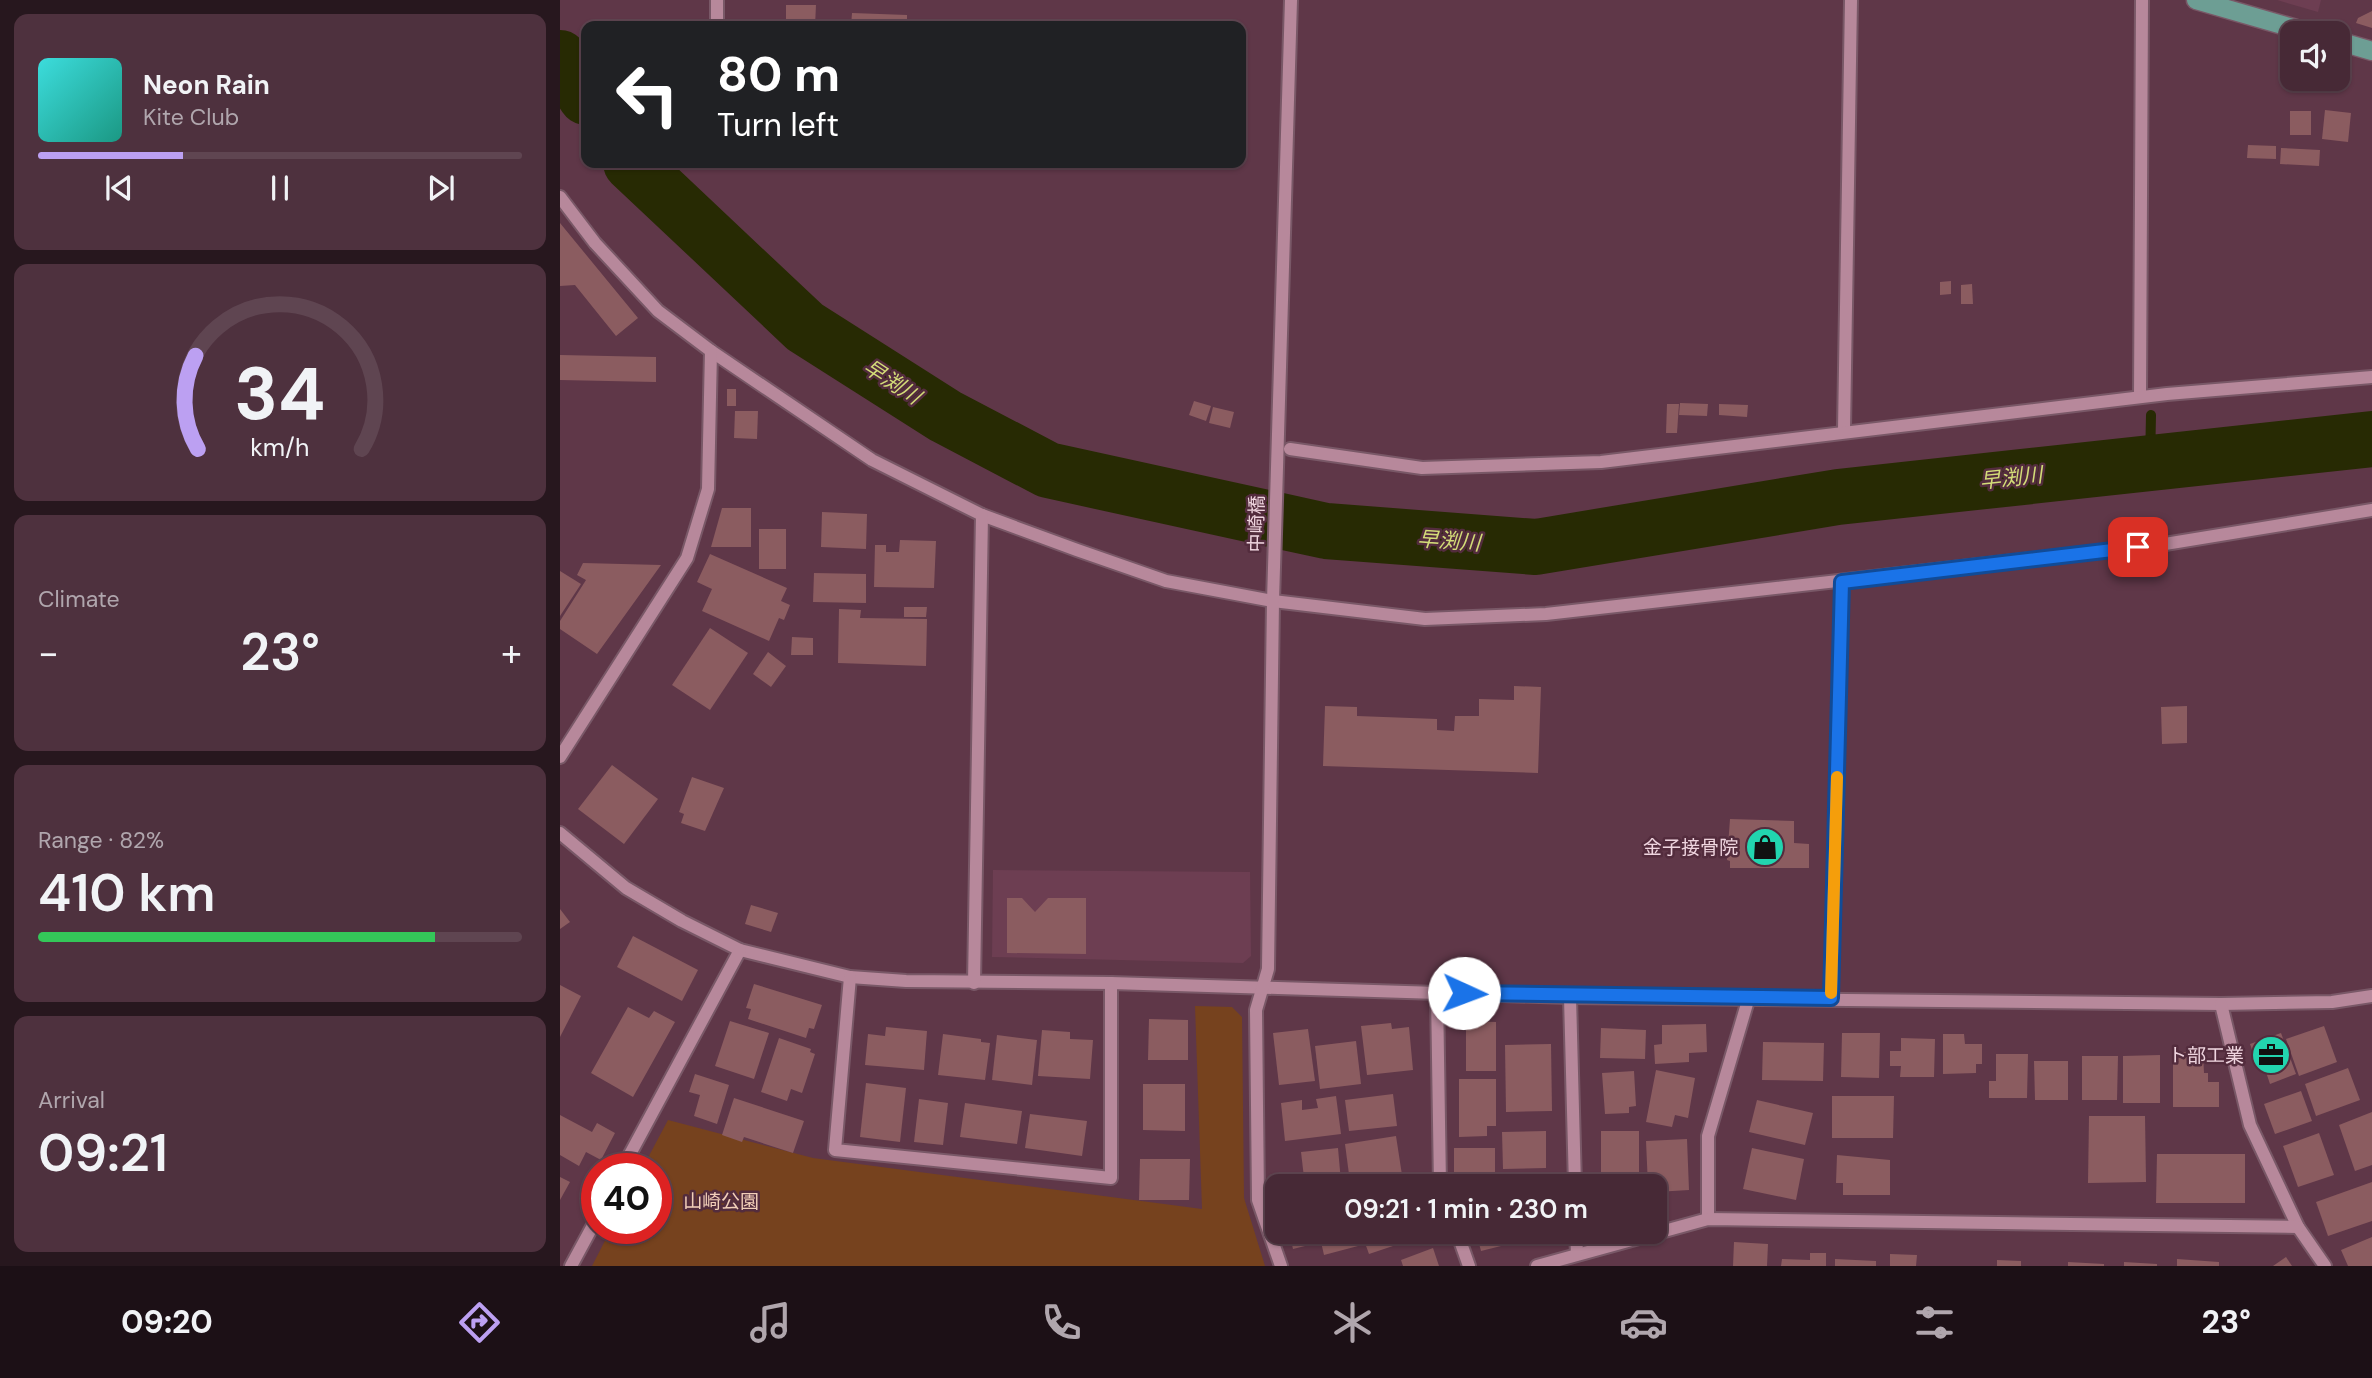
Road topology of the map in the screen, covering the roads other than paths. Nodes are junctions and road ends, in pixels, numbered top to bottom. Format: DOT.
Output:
graph roads {
  1 [pos="717,0"];
  2 [pos="1291,0"];
  3 [pos="1851,0"];
  4 [pos="2142,0"];
  5 [pos="2196,0"];
  6 [pos="717,21"];
  7 [pos="2280,24"];
  8 [pos="2350,45"];
  9 [pos="2372,51"];
  10 [pos="560,197"];
  11 [pos="711,351"];
  12 [pos="2372,377"];
  13 [pos="2140,397"];
  14 [pos="1844,430"];
  15 [pos="1284,448"];
  16 [pos="2372,510"];
  17 [pos="982,515"];
  18 [pos="1842,582"];
  19 [pos="1273,601"];
  20 [pos="560,757"];
  21 [pos="560,833"];
  22 [pos="740,950"];
  23 [pos="850,977"];
  24 [pos="974,983"];
  25 [pos="1111,983"];
  26 [pos="1263,988"];
  27 [pos="1437,993"];
  28 [pos="2372,996"];
  29 [pos="1570,997"];
  30 [pos="1749,997"];
  31 [pos="1831,998"];
  32 [pos="2221,1004"];
  33 [pos="631,1153"];
  34 [pos="1440,1174"];
  35 [pos="1575,1174"];
  36 [pos="1709,1219"];
  37 [pos="2298,1227"];
  38 [pos="583,1244"];
  39 [pos="1461,1244"];
  40 [pos="1577,1244"];
  41 [pos="1577,1254"];
  42 [pos="571,1266"];
  43 [pos="1281,1266"];
  44 [pos="1469,1266"];
  45 [pos="1537,1266"];
  46 [pos="2325,1266"];
  1 -- 6 [label="street"];
  2 -- 15 [label="street, 中崎橋"];
  3 -- 14 [label="street"];
  4 -- 13 [label="street"];
  5 -- 7 [label="main road"];
  8 -- 9 [label="main road"];
  10 -- 11 [label="street"];
  11 -- 17 [label="street"];
  11 -- 20 [label="street"];
  12 -- 13 [label="street"];
  13 -- 14 [label="street"];
  14 -- 15 [label="street"];
  15 -- 19 [label="street, 中崎橋"];
  16 -- 18 [label="street"];
  17 -- 19 [label="street"];
  17 -- 24 [label="street"];
  18 -- 19 [label="street"];
  18 -- 31 [label="street"];
  19 -- 26 [label="street, 中崎橋"];
  21 -- 22 [label="street"];
  22 -- 23 [label="street"];
  22 -- 33 [label="street"];
  23 -- 24 [label="street"];
  23 -- 25 [label="street"];
  24 -- 25 [label="street"];
  25 -- 26 [label="street"];
  26 -- 27 [label="street"];
  26 -- 43 [label="street, 中崎橋"];
  27 -- 29 [label="street"];
  27 -- 34 [label="street"];
  28 -- 32 [label="street"];
  29 -- 30 [label="street"];
  29 -- 35 [label="street"];
  30 -- 31 [label="street"];
  30 -- 36 [label="street"];
  31 -- 32 [label="street"];
  32 -- 37 [label="street"];
  36 -- 37 [label="street"];
  36 -- 41 [label="street"];
  37 -- 46 [label="street"];
  38 -- 42 [label="street"];
  39 -- 44 [label="street"];
  40 -- 41 [label="street"];
  41 -- 45 [label="street"];
}
